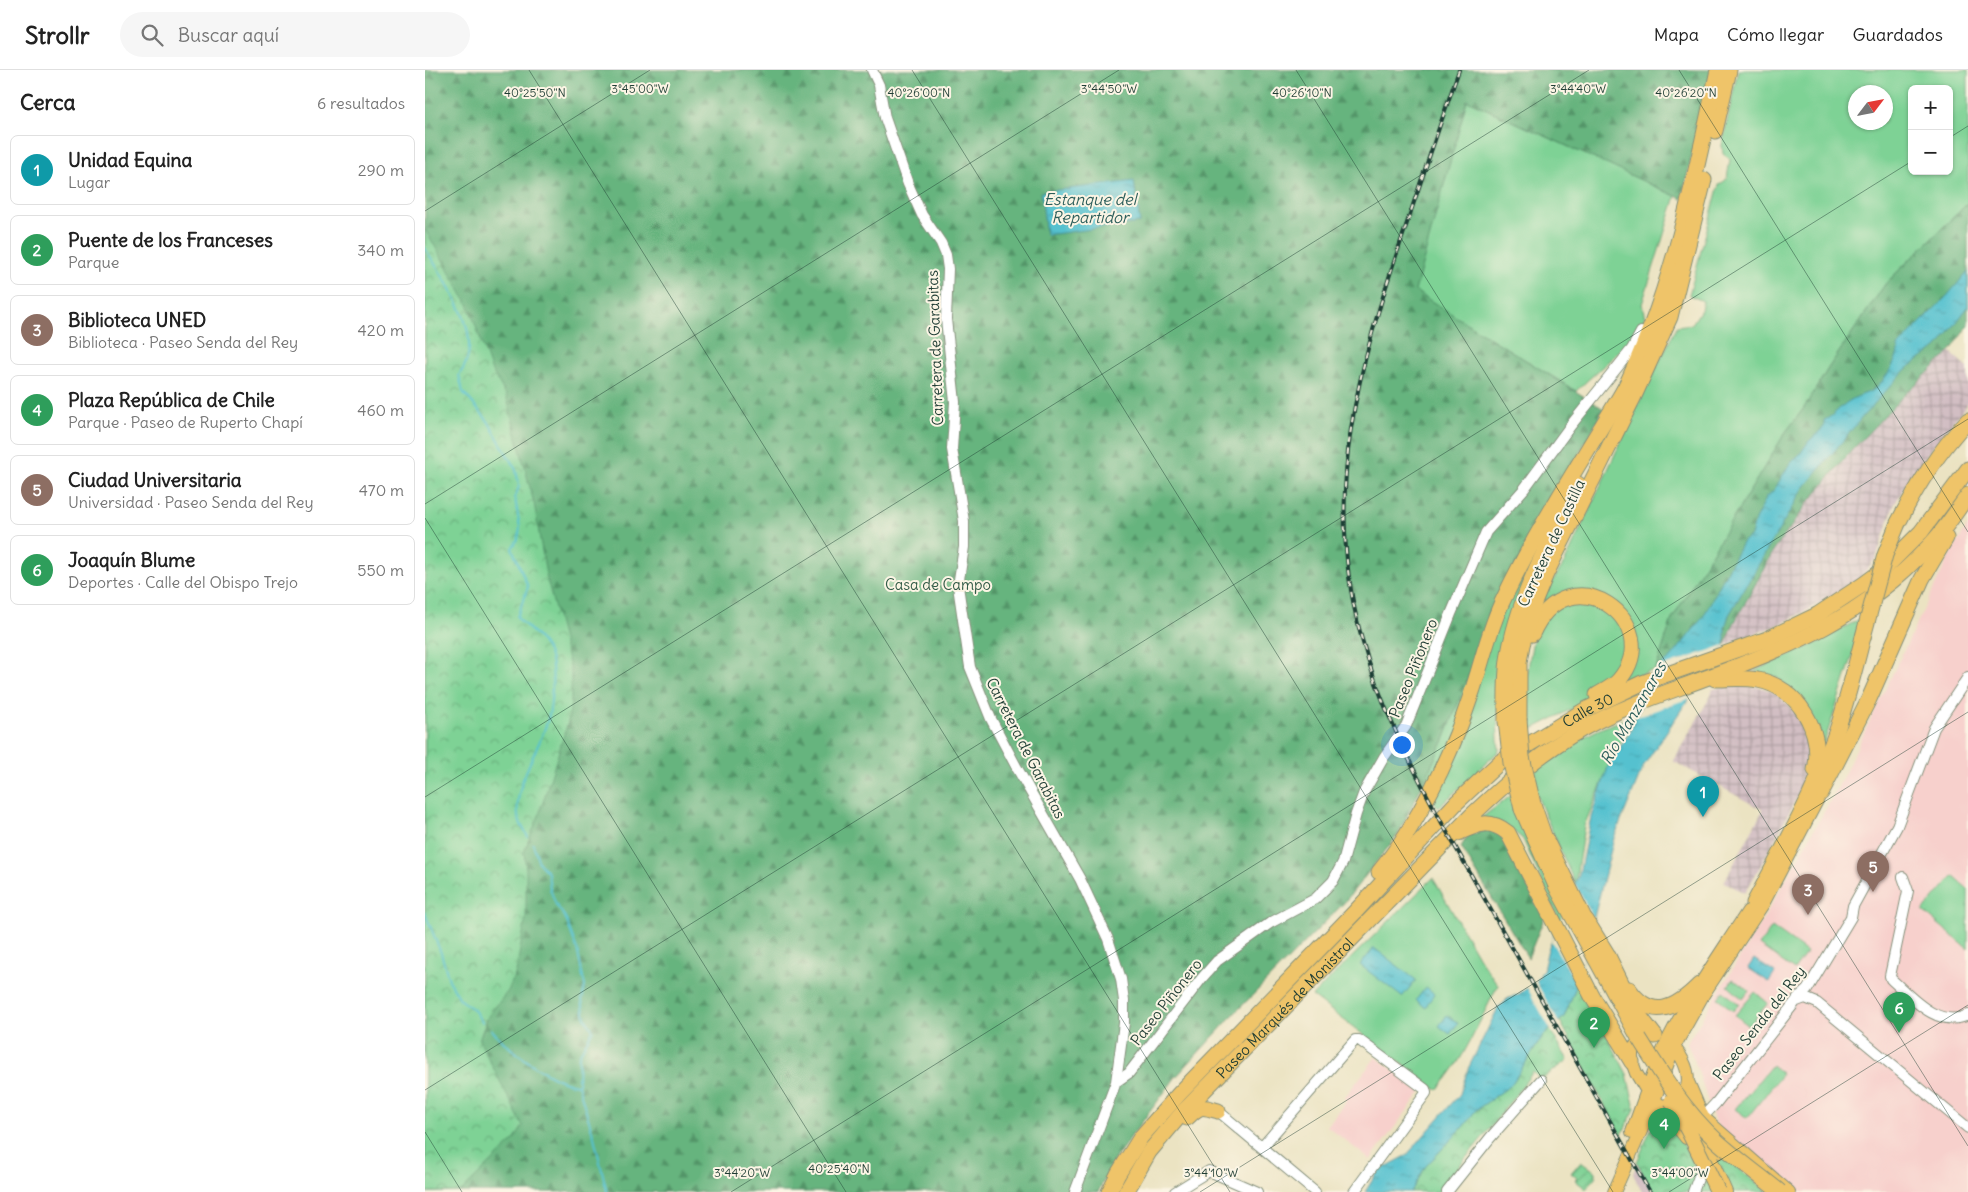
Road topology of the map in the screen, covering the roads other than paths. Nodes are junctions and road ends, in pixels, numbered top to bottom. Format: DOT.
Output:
graph roads {
  1 [pos="872,70"];
  2 [pos="1718,70"];
  3 [pos="1729,70"];
  4 [pos="1641,332"];
  5 [pos="1625,388"];
  6 [pos="1968,420"];
  7 [pos="1968,469"];
  8 [pos="1968,495"];
  9 [pos="1968,506"];
  10 [pos="1968,677"];
  11 [pos="1702,680"];
  12 [pos="1514,717"];
  13 [pos="1500,762"];
  14 [pos="1821,792"];
  15 [pos="1797,821"];
  16 [pos="1454,834"];
  17 [pos="1903,877"];
  18 [pos="1561,883"];
  19 [pos="1754,903"];
  20 [pos="1581,912"];
  21 [pos="1578,928"];
  22 [pos="1615,971"];
  23 [pos="1699,985"];
  24 [pos="1809,986"];
  25 [pos="1272,998"];
  26 [pos="1796,1002"];
  27 [pos="1817,1003"];
  28 [pos="1626,1012"];
  29 [pos="1968,1015"];
  30 [pos="1639,1038"];
  31 [pos="1666,1042"];
  32 [pos="1632,1057"];
  33 [pos="1218,1076"];
  34 [pos="1541,1080"];
  35 [pos="1117,1082"];
  36 [pos="1689,1084"];
  37 [pos="1662,1107"];
  38 [pos="1218,1111"];
  39 [pos="1703,1116"];
  40 [pos="1968,1128"];
  41 [pos="1705,1140"];
  42 [pos="1261,1147"];
  43 [pos="1149,1152"];
  44 [pos="1703,1173"];
  45 [pos="1191,1187"];
  46 [pos="1615,1189"];
  47 [pos="1075,1192"];
  48 [pos="1109,1192"];
  49 [pos="1126,1192"];
  50 [pos="1175,1192"];
  51 [pos="1257,1192"];
  52 [pos="1315,1192"];
  53 [pos="1354,1192"];
  54 [pos="1447,1192"];
  55 [pos="1693,1192"];
  56 [pos="1712,1192"];
  57 [pos="1718,1192"];
  58 [pos="1726,1192"];
  59 [pos="1769,1192"];
  60 [pos="1780,1192"];
  61 [pos="1789,1192"];
  1 -- 35 [label="street, Carretera de Garabitas"];
  2 -- 5 [label="highway, Carretera de Castilla"];
  3 -- 12 [label="highway, Carretera de Castilla"];
  4 -- 35 [label="street, Paseo Piñonero"];
  5 -- 12 [label="highway, Carretera de Castilla"];
  5 -- 25 [label="highway"];
  6 -- 15 [label="highway, bridge"];
  7 -- 13 [label="highway, Calle 30"];
  8 -- 11 [label="highway, Calle 30"];
  9 -- 14 [label="highway"];
  10 -- 24 [label="street, Paseo Senda del Rey"];
  11 -- 15 [label="highway"];
  11 -- 16 [label="highway, Calle 30"];
  12 -- 13 [label="highway"];
  12 -- 18 [label="highway, Carretera de Castilla, bridge"];
  13 -- 25 [label="highway, Calle 30"];
  14 -- 31 [label="main road"];
  15 -- 19 [label="highway"];
  16 -- 32 [label="highway"];
  16 -- 33 [label="highway, Paseo Marqués de Monistrol"];
  17 -- 29 [label="street"];
  18 -- 20 [label="highway, Carretera de Castilla"];
  18 -- 21 [label="highway, Carretera de Castilla"];
  19 -- 23 [label="main road"];
  20 -- 22 [label="highway"];
  20 -- 28 [label="highway, Carretera de Castilla"];
  21 -- 28 [label="highway, Carretera de Castilla"];
  21 -- 32 [label="highway"];
  22 -- 23 [label="highway"];
  22 -- 31 [label="highway"];
  23 -- 31 [label="main road"];
  24 -- 26 [label="street, Paseo Senda del Rey"];
  24 -- 27 [label="street"];
  25 -- 48 [label="highway, Paseo Marqués de Monistrol"];
  26 -- 27 [label="street"];
  26 -- 39 [label="street, Paseo Senda del Rey"];
  27 -- 40 [label="street"];
  28 -- 30 [label="highway, Carretera de Castilla"];
  30 -- 57 [label="highway, bridge"];
  30 -- 60 [label="highway, bridge"];
  31 -- 32 [label="main road"];
  31 -- 36 [label="main road"];
  31 -- 37 [label="main road"];
  32 -- 37 [label="main road"];
  33 -- 38 [label="highway"];
  33 -- 43 [label="highway, Paseo Marqués de Monistrol"];
  34 -- 54 [label="street"];
  35 -- 47 [label="street, Paseo Piñonero"];
  36 -- 37 [label="main road"];
  36 -- 39 [label="main road"];
  37 -- 39 [label="street"];
  37 -- 41 [label="main road"];
  37 -- 44 [label="main road"];
  37 -- 46 [label="main road"];
  38 -- 42 [label="street"];
  38 -- 43 [label="highway"];
  39 -- 41 [label="main road"];
  39 -- 61 [label="main road"];
  41 -- 58 [label="main road"];
  41 -- 59 [label="main road"];
  42 -- 52 [label="street"];
  42 -- 53 [label="street"];
  43 -- 49 [label="highway, Paseo Marqués de Monistrol"];
  44 -- 55 [label="street"];
  44 -- 56 [label="main road"];
  45 -- 50 [label="street"];
  45 -- 51 [label="street"];
}
